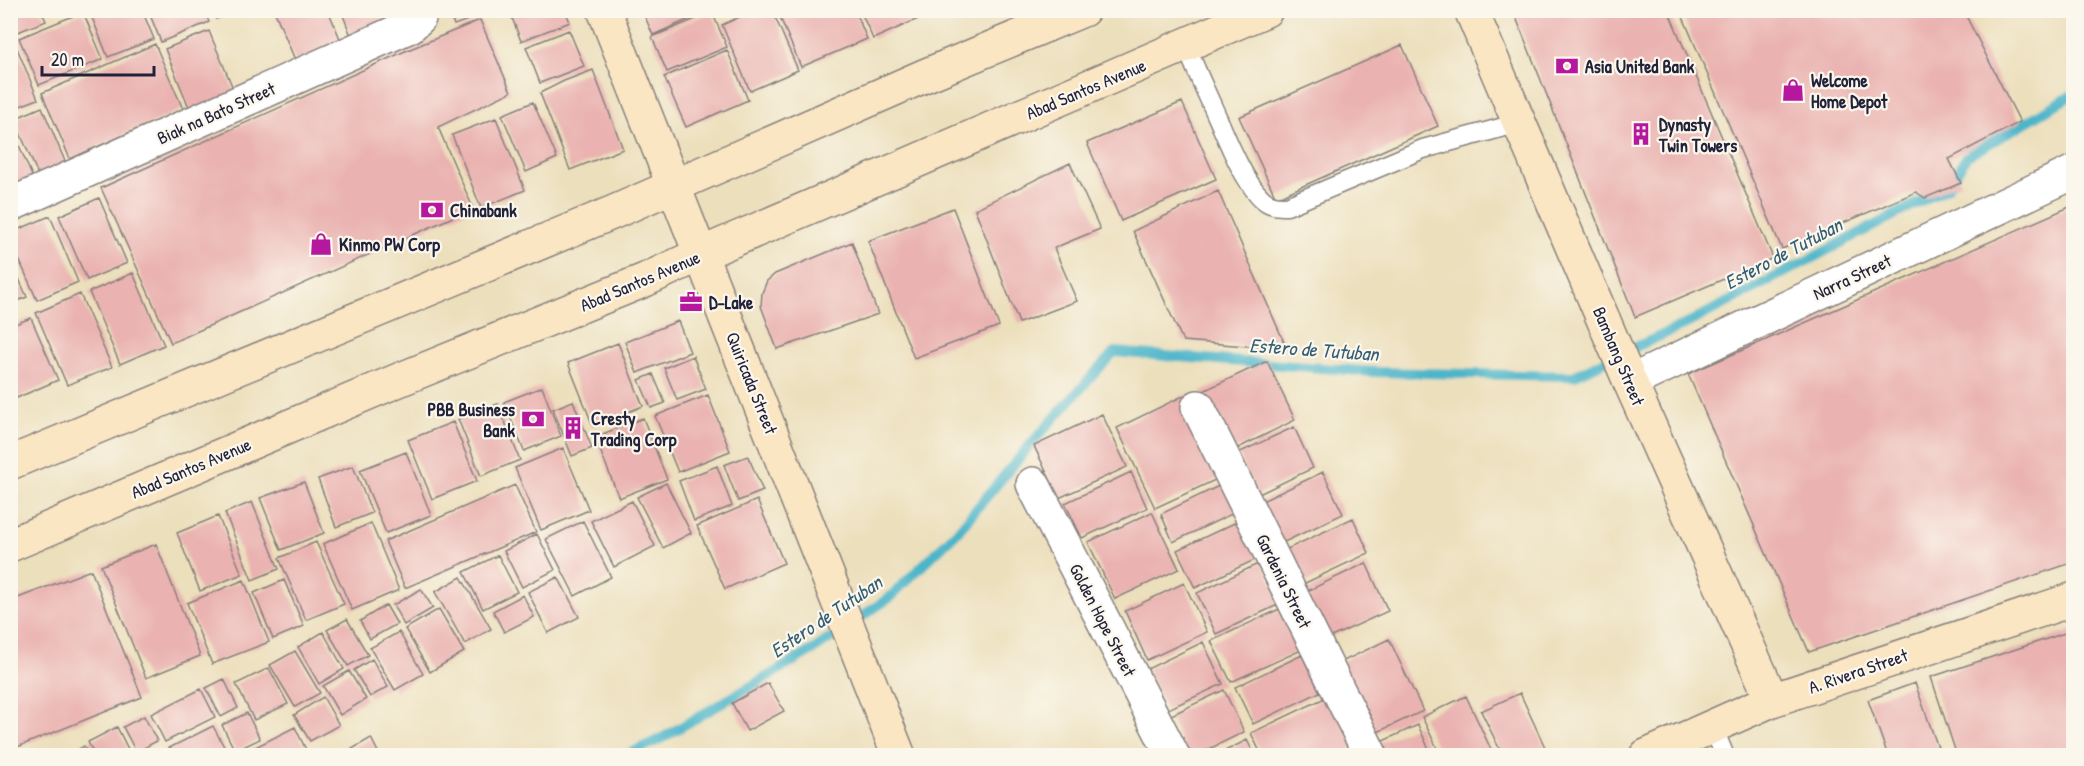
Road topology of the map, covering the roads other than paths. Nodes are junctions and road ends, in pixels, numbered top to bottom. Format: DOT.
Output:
graph roads {
  1 [pos="604,10"];
  2 [pos="1083,10"];
  3 [pos="1266,10"];
  4 [pos="1471,10"];
  5 [pos="419,14"];
  6 [pos="1186,45"];
  7 [pos="1519,123"];
  8 [pos="2073,172"];
  9 [pos="674,186"];
  10 [pos="10,205"];
  11 [pos="701,254"];
  12 [pos="1620,359"];
  13 [pos="1198,407"];
  14 [pos="10,463"];
  15 [pos="1033,484"];
  16 [pos="10,545"];
  17 [pos="2073,599"];
  18 [pos="1772,700"];
  19 [pos="1712,725"];
  20 [pos="899,756"];
  21 [pos="1173,756"];
  22 [pos="1371,756"];
  23 [pos="1646,756"];
  24 [pos="1725,756"];
  1 -- 9 [label="main road, Quiricada Street"];
  2 -- 9 [label="main road"];
  3 -- 6 [label="main road, Abad Santos Avenue"];
  4 -- 7 [label="main road, Bambang Street"];
  5 -- 10 [label="street, Biak na Bato Street"];
  6 -- 7 [label="lane"];
  6 -- 11 [label="main road, Abad Santos Avenue"];
  7 -- 12 [label="main road, Bambang Street"];
  8 -- 12 [label="street, Narra Street"];
  9 -- 11 [label="main road, Quiricada Street"];
  9 -- 14 [label="main road"];
  11 -- 16 [label="main road, Abad Santos Avenue"];
  11 -- 20 [label="main road, Quiricada Street"];
  12 -- 18 [label="main road, Bambang Street"];
  13 -- 22 [label="street, Gardenia Street"];
  15 -- 21 [label="street, Golden Hope Street"];
  17 -- 18 [label="main road, A. Rivera Street"];
  18 -- 19 [label="main road, A. Rivera Street"];
  19 -- 23 [label="main road, A. Rivera Street"];
  19 -- 24 [label="lane"];
}
